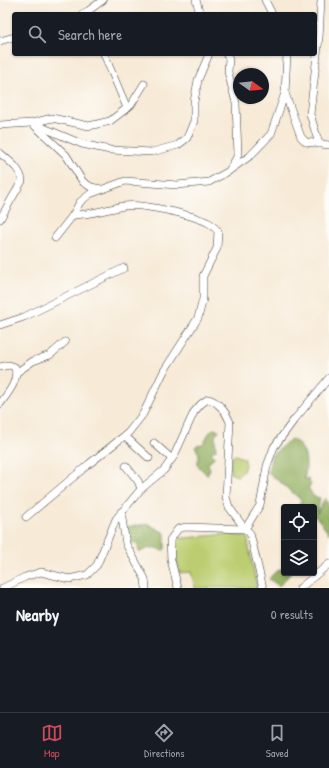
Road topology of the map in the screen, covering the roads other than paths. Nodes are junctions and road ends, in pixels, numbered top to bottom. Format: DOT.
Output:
graph roads {
  1 [pos="104,0"];
  2 [pos="196,0"];
  3 [pos="265,0"];
  4 [pos="321,0"];
  5 [pos="88,12"];
  6 [pos="199,12"];
  7 [pos="271,12"];
  8 [pos="12,38"];
  9 [pos="0,41"];
  10 [pos="317,55"];
  11 [pos="105,56"];
  12 [pos="208,56"];
  13 [pos="228,56"];
  14 [pos="287,56"];
  15 [pos="317,56"];
  16 [pos="144,84"];
  17 [pos="285,93"];
  18 [pos="128,108"];
  19 [pos="32,123"];
  20 [pos="0,125"];
  21 [pos="319,144"];
  22 [pos="329,145"];
  23 [pos="0,153"];
  24 [pos="229,171"];
  25 [pos="102,189"];
  26 [pos="72,215"];
  27 [pos="0,220"];
  28 [pos="55,238"];
  29 [pos="124,268"];
  30 [pos="0,325"];
  31 [pos="65,342"];
  32 [pos="0,367"];
  33 [pos="16,373"];
  34 [pos="329,378"];
  35 [pos="0,404"];
  36 [pos="125,436"];
  37 [pos="154,443"];
  38 [pos="149,458"];
  39 [pos="172,459"];
  40 [pos="126,466"];
  41 [pos="141,489"];
  42 [pos="121,512"];
  43 [pos="26,518"];
  44 [pos="245,529"];
  45 [pos="329,564"];
  46 [pos="3,588"];
  47 [pos="146,588"];
  48 [pos="178,588"];
  49 [pos="263,588"];
  50 [pos="300,588"];
  1 -- 5 [label="street"];
  2 -- 6 [label="street"];
  3 -- 7 [label="street"];
  4 -- 10 [label="street"];
  8 -- 9 [label="street"];
  11 -- 18 [label="street"];
  12 -- 19 [label="street"];
  13 -- 24 [label="street"];
  14 -- 17 [label="street"];
  15 -- 21 [label="street"];
  16 -- 18 [label="street"];
  17 -- 21 [label="street"];
  17 -- 24 [label="street"];
  18 -- 19 [label="street"];
  19 -- 20 [label="street"];
  19 -- 25 [label="street"];
  21 -- 22 [label="street"];
  23 -- 27 [label="street"];
  24 -- 25 [label="street"];
  25 -- 26 [label="street"];
  26 -- 28 [label="street"];
  26 -- 36 [label="street"];
  29 -- 30 [label="street"];
  31 -- 33 [label="street"];
  32 -- 33 [label="street"];
  33 -- 35 [label="street"];
  34 -- 44 [label="street"];
  36 -- 38 [label="street"];
  36 -- 43 [label="street"];
  37 -- 39 [label="street"];
  39 -- 41 [label="street"];
  39 -- 44 [label="street"];
  40 -- 41 [label="street"];
  41 -- 42 [label="street"];
  42 -- 46 [label="street"];
  42 -- 47 [label="street"];
  44 -- 48 [label="street"];
  44 -- 49 [label="street"];
  45 -- 50 [label="street"];
}
